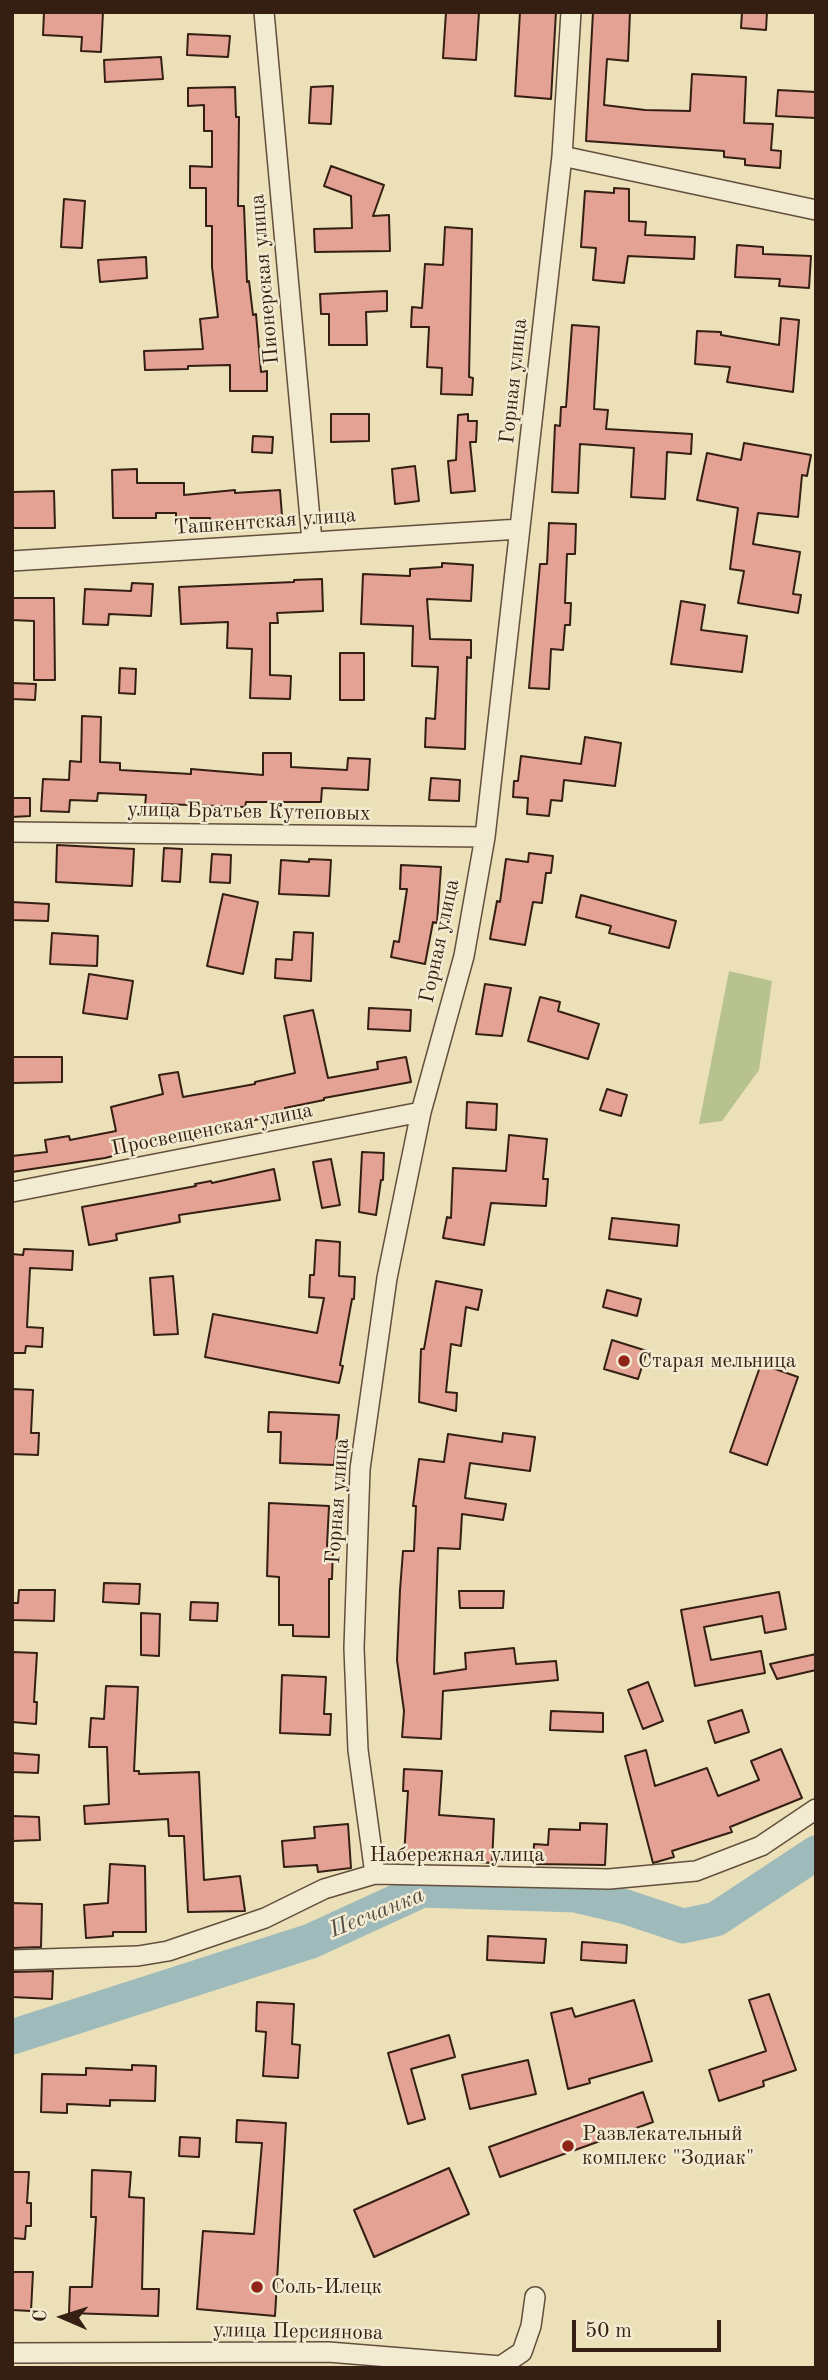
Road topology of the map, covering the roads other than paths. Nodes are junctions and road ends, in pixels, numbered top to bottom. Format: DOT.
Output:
graph roads {
  1 [pos="264,12"];
  2 [pos="571,12"];
  3 [pos="562,156"];
  4 [pos="816,210"];
  5 [pos="520,529"];
  6 [pos="312,541"];
  7 [pos="12,561"];
  8 [pos="12,832"];
  9 [pos="485,837"];
  10 [pos="421,1112"];
  11 [pos="12,1192"];
  12 [pos="816,1809"];
  13 [pos="375,1874"];
  14 [pos="12,1959"];
  15 [pos="535,2297"];
  16 [pos="12,2353"];
  1 -- 6 [label="street, Пионерская улица"];
  2 -- 3 [label="street, Горная улица"];
  3 -- 4 [label="street"];
  3 -- 5 [label="street, Горная улица"];
  5 -- 6 [label="street, Ташкентская улица"];
  5 -- 9 [label="street, Горная улица"];
  6 -- 7 [label="street, Ташкентская улица"];
  8 -- 9 [label="street, улица Братьев Кутеповых"];
  9 -- 10 [label="street, Горная улица"];
  10 -- 11 [label="street, Просвещенская улица"];
  10 -- 13 [label="street, Горная улица"];
  12 -- 13 [label="street, Набережная улица"];
  13 -- 14 [label="street, Набережная улица"];
  15 -- 16 [label="street, улица Персиянова"];
}
